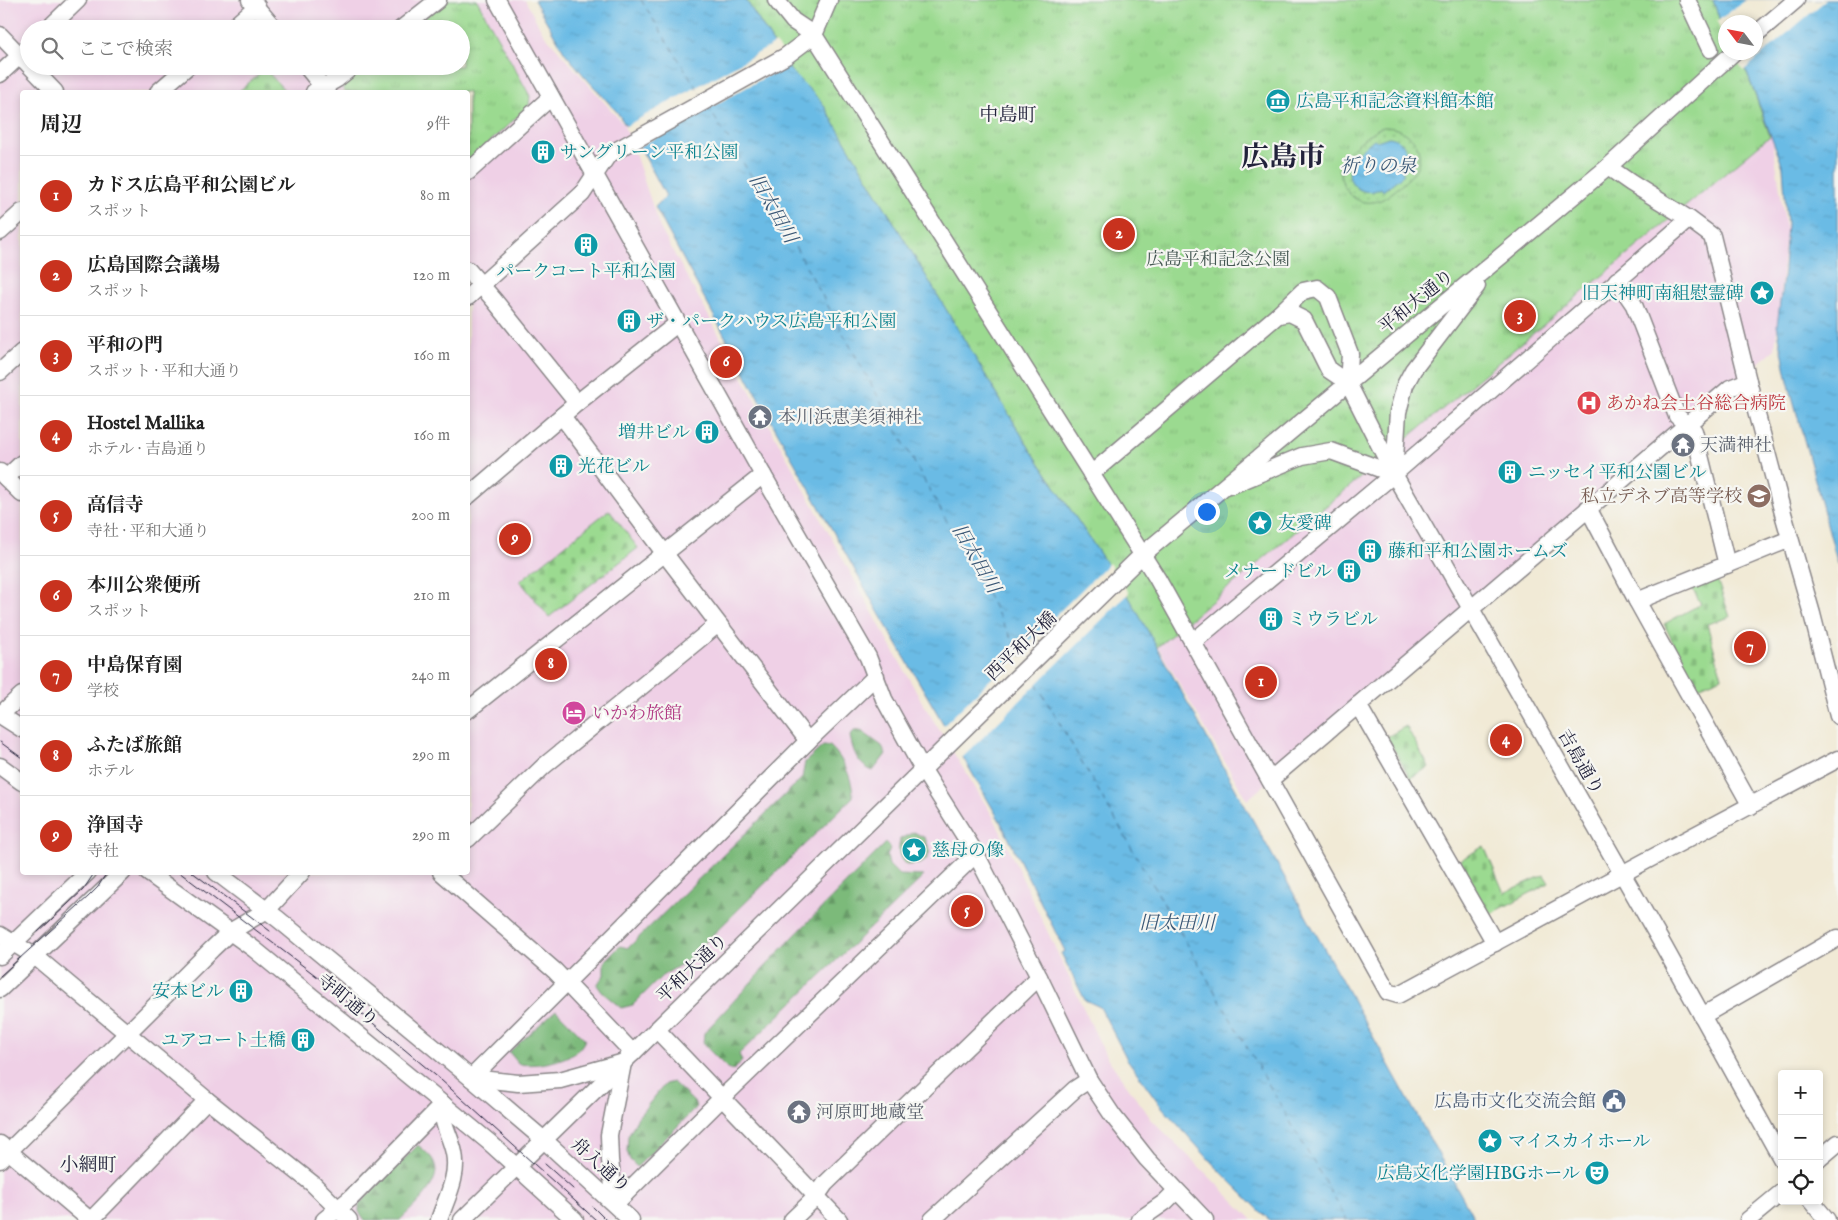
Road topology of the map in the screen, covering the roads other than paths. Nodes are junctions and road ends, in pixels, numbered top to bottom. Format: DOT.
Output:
graph roads {
  1 [pos="78,0"];
  2 [pos="438,0"];
  3 [pos="497,0"];
  4 [pos="776,0"];
  5 [pos="829,0"];
  6 [pos="1687,0"];
  7 [pos="1796,0"];
  8 [pos="254,3"];
  9 [pos="57,20"];
  10 [pos="239,20"];
  11 [pos="268,20"];
  12 [pos="412,20"];
  13 [pos="1763,28"];
  14 [pos="0,36"];
  15 [pos="814,36"];
  16 [pos="1710,49"];
  17 [pos="20,53"];
  18 [pos="1726,60"];
  19 [pos="20,63"];
  20 [pos="0,74"];
  21 [pos="41,75"];
  22 [pos="178,75"];
  23 [pos="311,75"];
  24 [pos="341,75"];
  25 [pos="53,90"];
  26 [pos="160,90"];
  27 [pos="320,90"];
  28 [pos="322,90"];
  29 [pos="551,97"];
  30 [pos="1608,167"];
  31 [pos="470,170"];
  32 [pos="595,175"];
  33 [pos="20,214"];
  34 [pos="1689,219"];
  35 [pos="0,232"];
  36 [pos="1493,264"];
  37 [pos="470,272"];
  38 [pos="1617,280"];
  39 [pos="480,285"];
  40 [pos="470,295"];
  41 [pos="1278,316"];
  42 [pos="678,323"];
  43 [pos="20,354"];
  44 [pos="0,372"];
  45 [pos="1748,381"];
  46 [pos="1348,383"];
  47 [pos="577,403"];
  48 [pos="562,416"];
  49 [pos="1686,425"];
  50 [pos="20,464"];
  51 [pos="1091,474"];
  52 [pos="1394,474"];
  53 [pos="3,475"];
  54 [pos="763,475"];
  55 [pos="20,492"];
  56 [pos="1216,492"];
  57 [pos="470,494"];
  58 [pos="1588,508"];
  59 [pos="1790,539"];
  60 [pos="665,554"];
  61 [pos="1142,555"];
  62 [pos="1727,565"];
  63 [pos="1120,576"];
  64 [pos="1637,601"];
  65 [pos="1471,608"];
  66 [pos="718,624"];
  67 [pos="1193,642"];
  68 [pos="876,676"];
  69 [pos="20,697"];
  70 [pos="1358,705"];
  71 [pos="470,708"];
  72 [pos="0,715"];
  73 [pos="1838,716"];
  74 [pos="20,728"];
  75 [pos="808,741"];
  76 [pos="949,744"];
  77 [pos="1838,759"];
  78 [pos="0,766"];
  79 [pos="923,770"];
  80 [pos="1270,780"];
  81 [pos="20,781"];
  82 [pos="1751,806"];
  83 [pos="470,837"];
  84 [pos="976,854"];
  85 [pos="1622,874"];
  86 [pos="84,875"];
  87 [pos="120,875"];
  88 [pos="151,875"];
  89 [pos="220,875"];
  90 [pos="299,875"];
  91 [pos="444,875"];
  92 [pos="267,910"];
  93 [pos="230,932"];
  94 [pos="1838,938"];
  95 [pos="7,939"];
  96 [pos="1495,943"];
  97 [pos="0,956"];
  98 [pos="36,957"];
  99 [pos="1039,977"];
  100 [pos="566,983"];
  101 [pos="0,989"];
  102 [pos="1702,1016"];
  103 [pos="658,1030"];
  104 [pos="127,1033"];
  105 [pos="628,1058"];
  106 [pos="471,1078"];
  107 [pos="1089,1080"];
  108 [pos="721,1098"];
  109 [pos="207,1100"];
  110 [pos="443,1104"];
  111 [pos="544,1140"];
  112 [pos="1838,1143"];
  113 [pos="3,1152"];
  114 [pos="1778,1153"];
  115 [pos="1823,1156"];
  116 [pos="517,1166"];
  117 [pos="1176,1191"];
  118 [pos="1778,1195"];
  119 [pos="816,1197"];
  120 [pos="615,1204"];
  121 [pos="1815,1205"];
  122 [pos="343,1214"];
  123 [pos="91,1220"];
  124 [pos="324,1220"];
  125 [pos="439,1220"];
  126 [pos="462,1220"];
  127 [pos="575,1220"];
  128 [pos="631,1220"];
  129 [pos="792,1220"];
  130 [pos="838,1220"];
  131 [pos="932,1220"];
  132 [pos="1139,1220"];
  133 [pos="1205,1220"];
  134 [pos="1748,1220"];
  135 [pos="1827,1220"];
  1 -- 9 [label="street"];
  2 -- 12 [label="street"];
  3 -- 29 [label="street"];
  4 -- 15 [label="street"];
  5 -- 15 [label="street"];
  6 -- 16 [label="street"];
  7 -- 13 [label="street"];
  8 -- 10 [label="street"];
  8 -- 11 [label="street"];
  14 -- 17 [label="street"];
  15 -- 32 [label="street"];
  15 -- 51 [label="street"];
  18 -- 30 [label="street, 平和大通り"];
  19 -- 20 [label="street"];
  21 -- 25 [label="street"];
  22 -- 26 [label="street"];
  23 -- 27 [label="street"];
  24 -- 28 [label="street"];
  29 -- 31 [label="street"];
  29 -- 32 [label="street"];
  30 -- 34 [label="street"];
  30 -- 36 [label="street, 平和大通り"];
  32 -- 39 [label="street"];
  32 -- 42 [label="street"];
  33 -- 35 [label="street"];
  34 -- 38 [label="street"];
  34 -- 45 [label="street"];
  36 -- 46 [label="street, 平和大通り"];
  36 -- 52 [label="street"];
  37 -- 39 [label="street"];
  38 -- 49 [label="street"];
  38 -- 52 [label="street"];
  39 -- 40 [label="street"];
  39 -- 47 [label="street"];
  41 -- 46 [label="street"];
  41 -- 46 [label="street"];
  41 -- 51 [label="street"];
  42 -- 47 [label="street"];
  42 -- 54 [label="street"];
  43 -- 44 [label="street"];
  45 -- 49 [label="street"];
  45 -- 59 [label="street"];
  46 -- 52 [label="street, 吉島通り"];
  46 -- 56 [label="street, 平和大通り"];
  47 -- 48 [label="street"];
  48 -- 57 [label="street"];
  48 -- 60 [label="street"];
  49 -- 58 [label="street"];
  49 -- 62 [label="street"];
  50 -- 53 [label="street"];
  51 -- 61 [label="street"];
  52 -- 56 [label="street"];
  52 -- 65 [label="street, 吉島通り"];
  52 -- 67 [label="street"];
  53 -- 55 [label="street"];
  54 -- 60 [label="street"];
  54 -- 68 [label="street"];
  56 -- 61 [label="street, 平和大通り"];
  58 -- 64 [label="street"];
  58 -- 65 [label="street"];
  59 -- 62 [label="street"];
  59 -- 73 [label="street"];
  60 -- 66 [label="street"];
  60 -- 71 [label="street"];
  61 -- 63 [label="street, 平和大通り"];
  61 -- 67 [label="street"];
  62 -- 64 [label="street"];
  63 -- 76 [label="street, 西平和大橋"];
  64 -- 82 [label="street"];
  65 -- 70 [label="street"];
  65 -- 85 [label="street, 吉島通り"];
  66 -- 75 [label="street"];
  66 -- 83 [label="street"];
  67 -- 80 [label="street"];
  68 -- 75 [label="street"];
  68 -- 79 [label="street"];
  69 -- 72 [label="street"];
  70 -- 80 [label="street"];
  70 -- 96 [label="street"];
  72 -- 74 [label="street"];
  75 -- 100 [label="street"];
  76 -- 79 [label="street, 平和大通り"];
  77 -- 82 [label="street"];
  78 -- 81 [label="street"];
  79 -- 84 [label="street"];
  79 -- 103 [label="street, 平和大通り"];
  80 -- 96 [label="street"];
  82 -- 85 [label="street"];
  84 -- 99 [label="street"];
  84 -- 108 [label="street"];
  85 -- 96 [label="street"];
  85 -- 102 [label="street, 吉島通り"];
  86 -- 95 [label="street"];
  87 -- 98 [label="street"];
  88 -- 93 [label="street, 寺町通り"];
  89 -- 92 [label="street, 寺町通り"];
  90 -- 92 [label="street"];
  91 -- 100 [label="street"];
  92 -- 93 [label="street"];
  92 -- 106 [label="street, 寺町通り"];
  93 -- 104 [label="street"];
  93 -- 110 [label="street, 寺町通り"];
  94 -- 102 [label="street"];
  95 -- 97 [label="street"];
  95 -- 98 [label="street"];
  98 -- 101 [label="street"];
  98 -- 104 [label="street"];
  99 -- 107 [label="street"];
  99 -- 119 [label="street"];
  100 -- 105 [label="street"];
  100 -- 106 [label="street"];
  102 -- 114 [label="street, 吉島通り"];
  103 -- 105 [label="street, 平和大通り"];
  103 -- 108 [label="street"];
  104 -- 109 [label="street"];
  104 -- 113 [label="street"];
  105 -- 106 [label="street"];
  105 -- 111 [label="street, 平和大通り"];
  105 -- 120 [label="street"];
  106 -- 111 [label="street, 寺町通り"];
  107 -- 117 [label="street"];
  107 -- 131 [label="street"];
  108 -- 119 [label="street"];
  108 -- 120 [label="street"];
  109 -- 122 [label="street"];
  109 -- 123 [label="street"];
  110 -- 116 [label="street, 寺町通り"];
  110 -- 122 [label="street"];
  110 -- 125 [label="street"];
  111 -- 116 [label="street, 平和大通り"];
  111 -- 120 [label="street, 舟入通り"];
  112 -- 115 [label="street"];
  113 -- 123 [label="street"];
  116 -- 126 [label="street, 平和大通り"];
  116 -- 127 [label="street"];
  117 -- 132 [label="street"];
  117 -- 133 [label="street"];
  118 -- 134 [label="street"];
  119 -- 129 [label="street"];
  119 -- 130 [label="street"];
  120 -- 128 [label="street, 舟入通り"];
  121 -- 135 [label="street"];
  122 -- 124 [label="street"];
}
